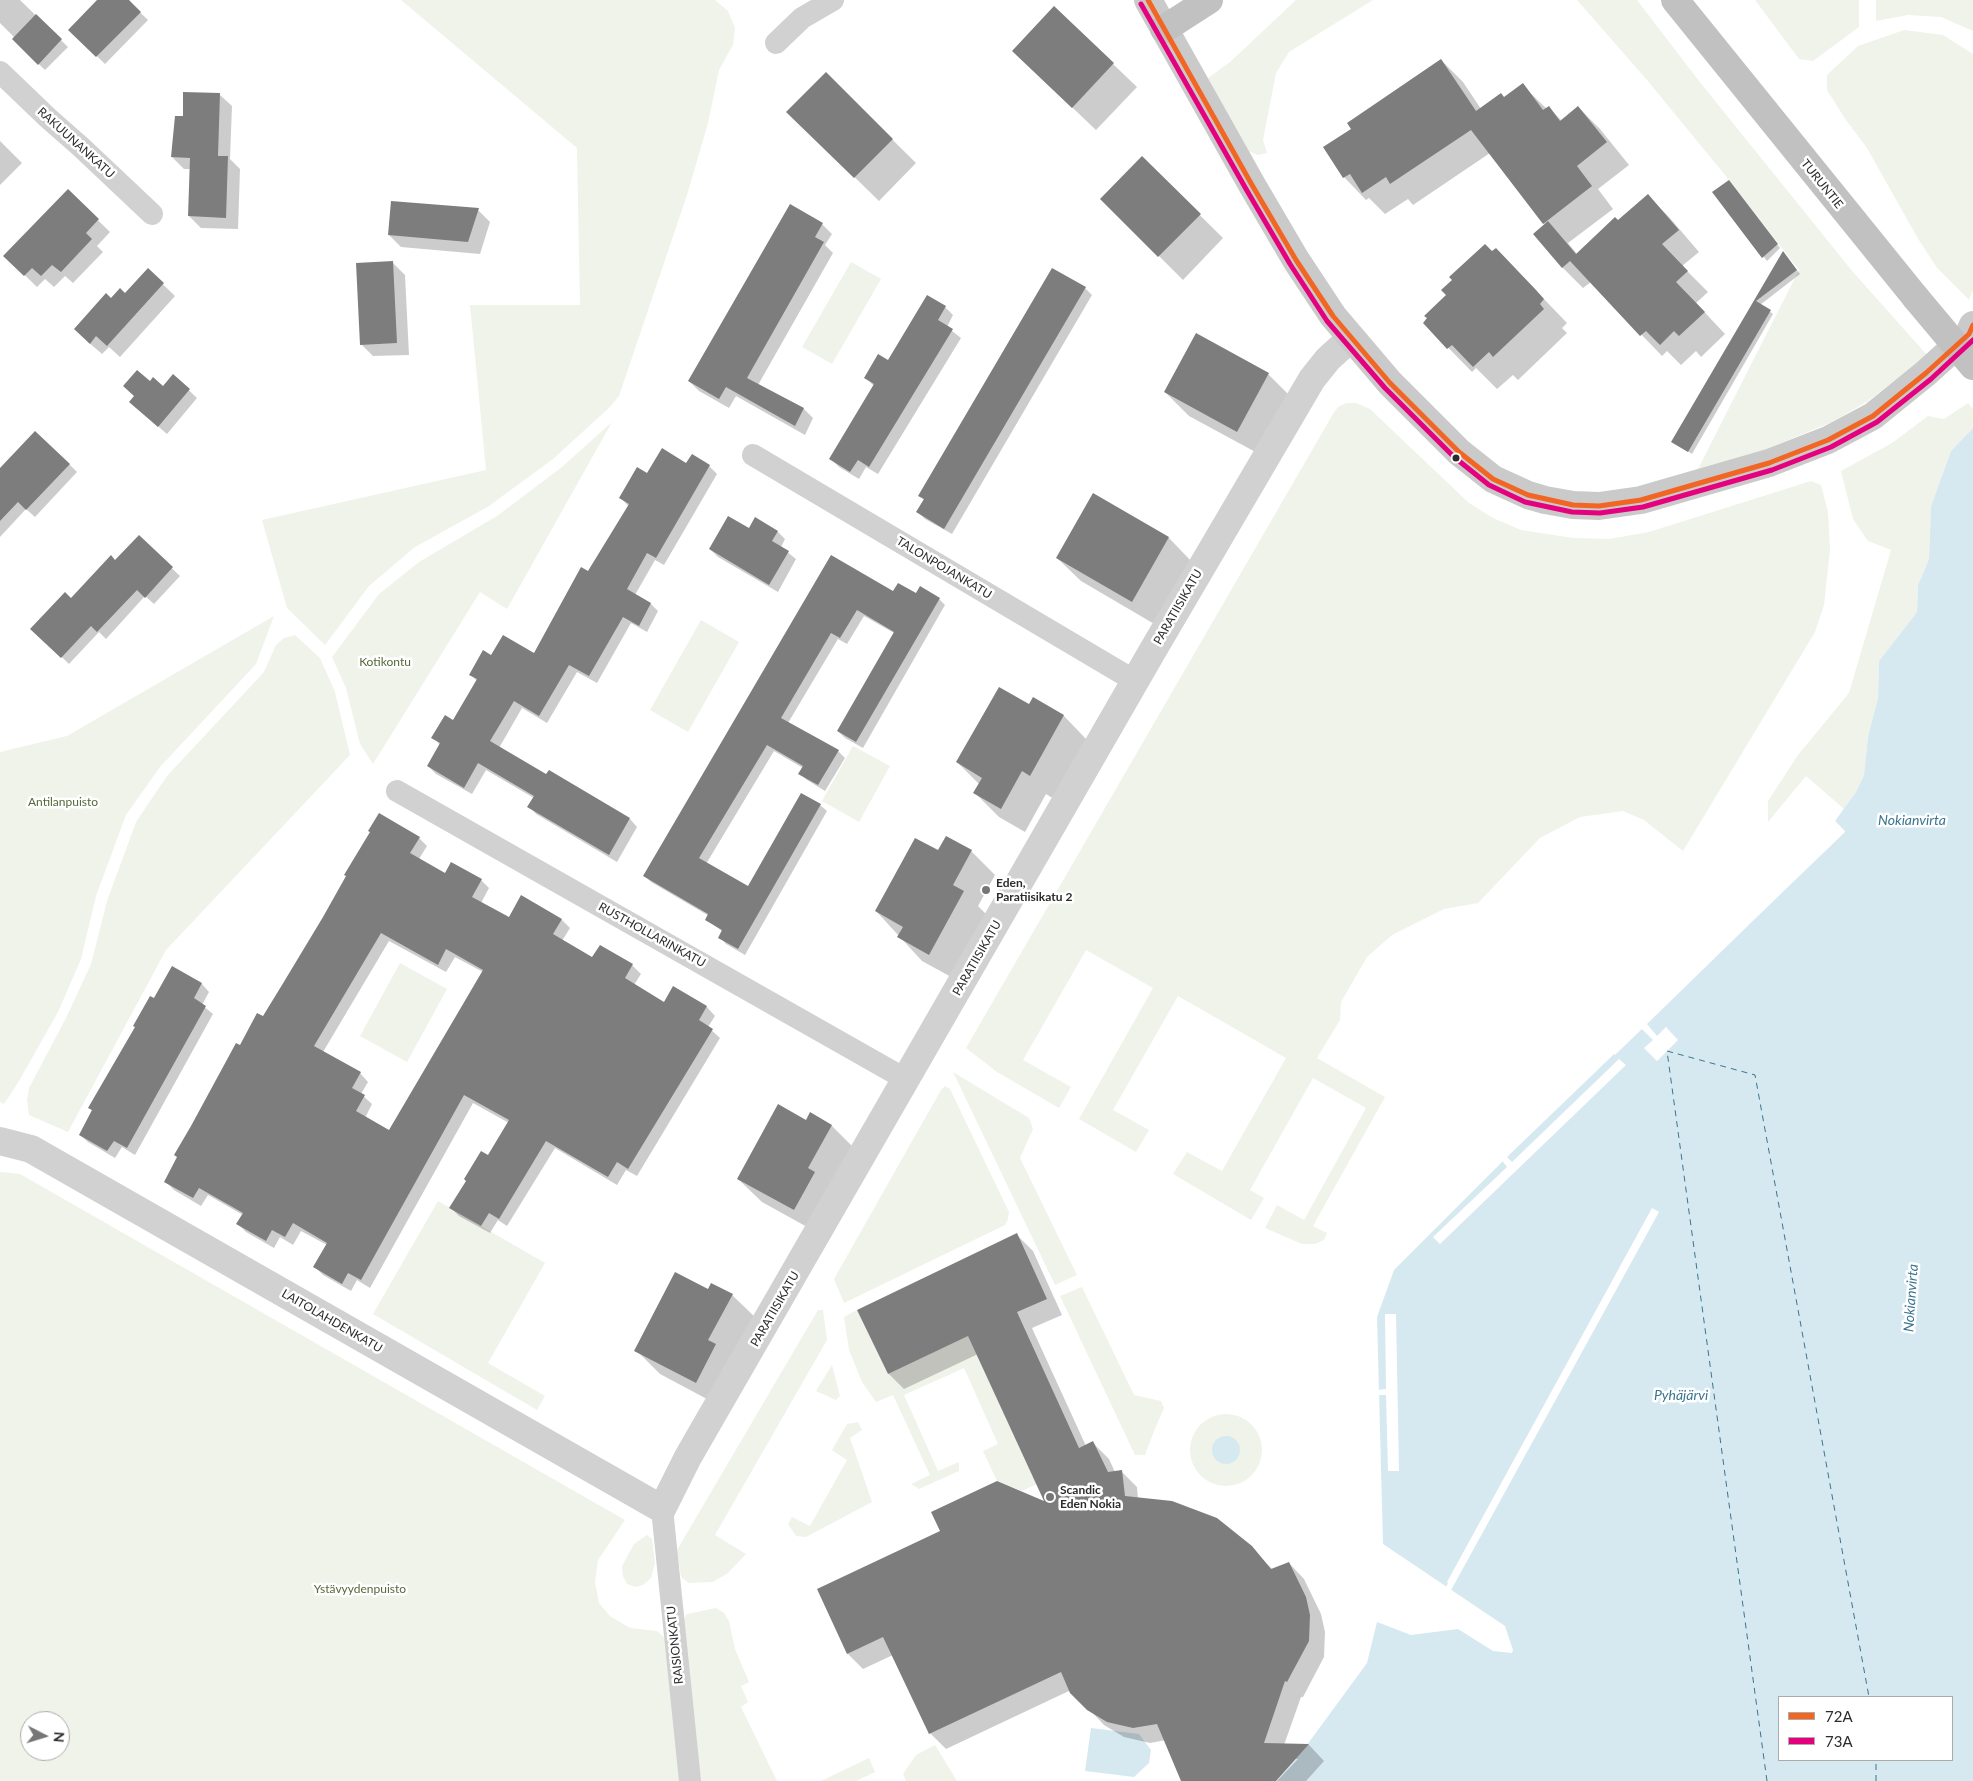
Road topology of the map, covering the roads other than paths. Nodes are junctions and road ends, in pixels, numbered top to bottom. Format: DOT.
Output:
graph roads {
  1 [pos="833,0"];
  2 [pos="1148,0"];
  3 [pos="1209,0"];
  4 [pos="1675,0"];
  5 [pos="1164,29"];
  6 [pos="776,44"];
  7 [pos="0,72"];
  8 [pos="152,214"];
  9 [pos="1973,325"];
  10 [pos="1350,339"];
  11 [pos="1973,366"];
  12 [pos="753,455"];
  13 [pos="1136,680"];
  14 [pos="397,791"];
  15 [pos="907,1080"];
  16 [pos="0,1141"];
  17 [pos="662,1509"];
  18 [pos="690,1781"];
  1 -- 6 [label="street"];
  2 -- 5 [label="main road"];
  3 -- 5 [label="highway"];
  4 -- 11 [label="highway, TURUNTIE, bridge"];
  5 -- 10 [label="main road"];
  7 -- 8 [label="street, RAKUUNANKATU"];
  9 -- 10 [label="main road"];
  10 -- 13 [label="street, PARATIISIKATU"];
  12 -- 13 [label="street, TALONPOJANKATU"];
  13 -- 15 [label="street, PARATIISIKATU"];
  14 -- 15 [label="street, RUSTHOLLARINKATU"];
  15 -- 17 [label="street, PARATIISIKATU"];
  16 -- 17 [label="street, LAITOLAHDENKATU"];
  17 -- 18 [label="street, RAISIONKATU"];
}
